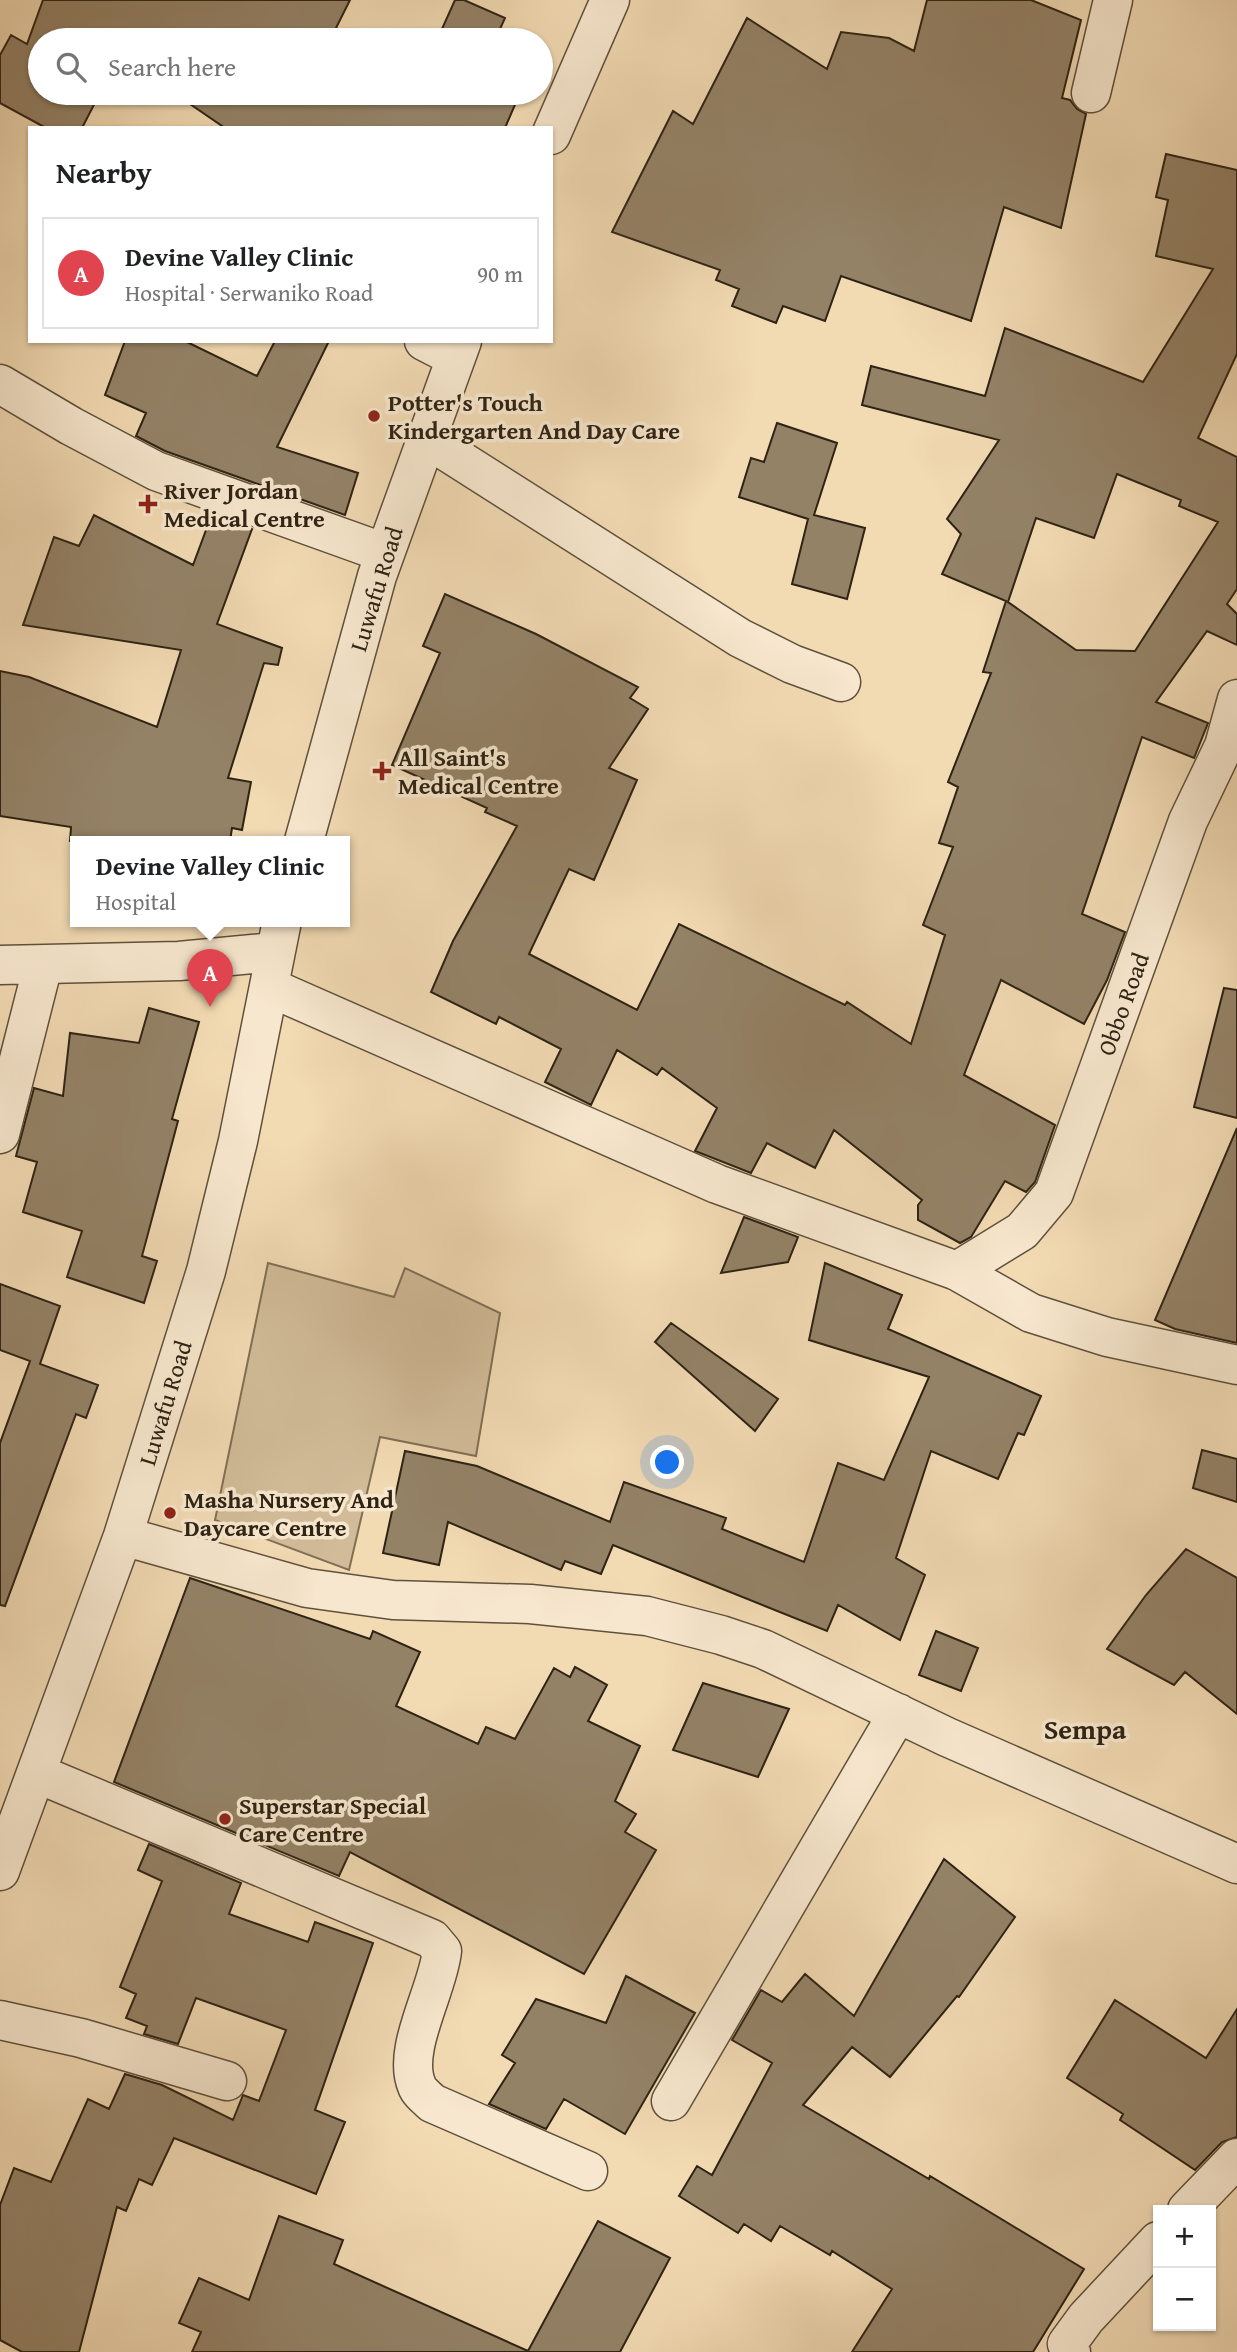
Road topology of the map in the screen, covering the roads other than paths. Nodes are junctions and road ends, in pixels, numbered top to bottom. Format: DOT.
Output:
graph roads {
  1 [pos="610,0"];
  2 [pos="1113,0"];
  3 [pos="1091,93"];
  4 [pos="553,130"];
  5 [pos="447,346"];
  6 [pos="0,384"];
  7 [pos="427,439"];
  8 [pos="385,553"];
  9 [pos="841,682"];
  10 [pos="1237,699"];
  11 [pos="305,836"];
  12 [pos="275,953"];
  13 [pos="0,965"];
  14 [pos="43,965"];
  15 [pos="0,1134"];
  16 [pos="957,1271"];
  17 [pos="1237,1365"];
  18 [pos="123,1536"];
  19 [pos="898,1713"];
  20 [pos="20,1788"];
  21 [pos="1237,1864"];
  22 [pos="0,1871"];
  23 [pos="0,2020"];
  24 [pos="227,2081"];
  25 [pos="671,2101"];
  26 [pos="1237,2158"];
  27 [pos="588,2171"];
  28 [pos="1192,2205"];
  29 [pos="1153,2246"];
  30 [pos="1071,2352"];
  1 -- 4 [label="street"];
  2 -- 3 [label="street"];
  5 -- 7 [label="street, Luwafu Road"];
  6 -- 8 [label="street"];
  7 -- 8 [label="street, Luwafu Road"];
  7 -- 9 [label="street"];
  8 -- 11 [label="street, Luwafu Road"];
  10 -- 16 [label="street, Obbo Road"];
  12 -- 14 [label="street"];
  12 -- 16 [label="street"];
  12 -- 18 [label="street, Luwafu Road"];
  13 -- 14 [label="street"];
  14 -- 15 [label="street"];
  16 -- 17 [label="street"];
  18 -- 19 [label="street"];
  18 -- 20 [label="street, Luwafu Road"];
  19 -- 21 [label="street"];
  19 -- 25 [label="street"];
  20 -- 22 [label="street, Luwafu Road"];
  20 -- 27 [label="street"];
  23 -- 24 [label="street"];
  26 -- 28 [label="street"];
  29 -- 30 [label="street"];
}
